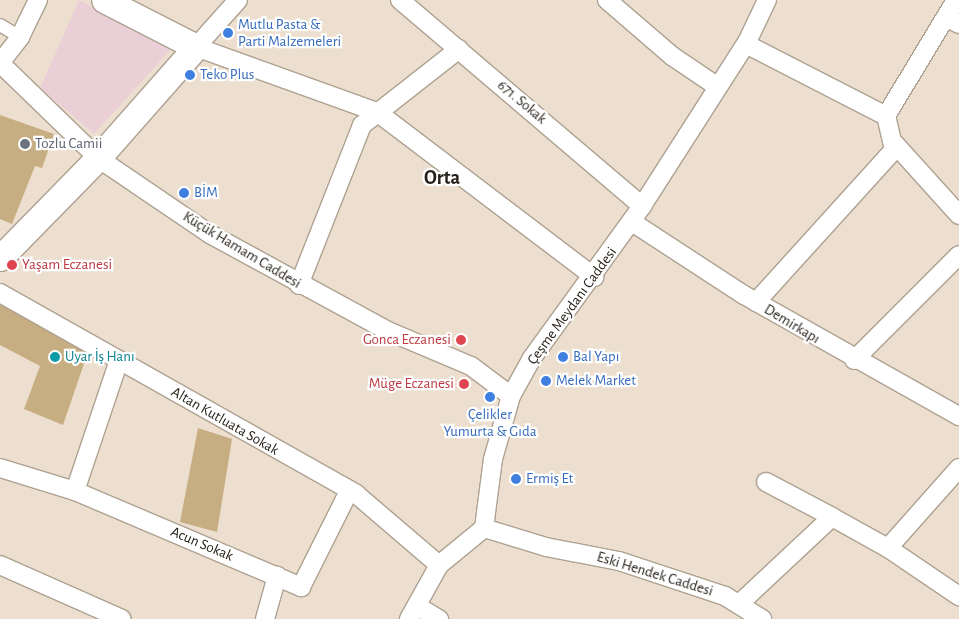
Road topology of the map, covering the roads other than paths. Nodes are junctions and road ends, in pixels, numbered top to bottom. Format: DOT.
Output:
graph roads {
  1 [pos="38,0"];
  2 [pos="104,0"];
  3 [pos="238,0"];
  4 [pos="400,0"];
  5 [pos="607,0"];
  6 [pos="767,0"];
  7 [pos="956,0"];
  8 [pos="952,21"];
  9 [pos="0,25"];
  10 [pos="20,37"];
  11 [pos="746,44"];
  12 [pos="196,47"];
  13 [pos="459,49"];
  14 [pos="0,63"];
  15 [pos="718,87"];
  16 [pos="377,112"];
  17 [pos="886,116"];
  18 [pos="894,143"];
  19 [pos="98,158"];
  20 [pos="642,206"];
  21 [pos="959,215"];
  22 [pos="632,222"];
  23 [pos="959,255"];
  24 [pos="0,258"];
  25 [pos="594,277"];
  26 [pos="298,284"];
  27 [pos="0,293"];
  28 [pos="756,302"];
  29 [pos="119,360"];
  30 [pos="854,360"];
  31 [pos="511,396"];
  32 [pos="959,416"];
  33 [pos="0,468"];
  34 [pos="959,468"];
  35 [pos="766,482"];
  36 [pos="350,490"];
  37 [pos="75,491"];
  38 [pos="832,517"];
  39 [pos="484,528"];
  40 [pos="888,548"];
  41 [pos="439,564"];
  42 [pos="0,565"];
  43 [pos="277,576"];
  44 [pos="959,596"];
  45 [pos="739,604"];
  46 [pos="413,612"];
  47 [pos="122,619"];
  48 [pos="265,619"];
  49 [pos="439,619"];
  50 [pos="762,619"];
  1 -- 10 [label="street, Küçük Hamam Caddesi"];
  2 -- 12 [label="main road"];
  3 -- 12 [label="street"];
  4 -- 13 [label="street, 671. Sokak"];
  5 -- 15 [label="street"];
  6 -- 11 [label="street, Çeşme Meydanı Caddesi"];
  7 -- 8 [label="street"];
  8 -- 17 [label="street"];
  9 -- 10 [label="street"];
  10 -- 14 [label="street, Küçük Hamam Caddesi"];
  11 -- 15 [label="street, Çeşme Meydanı Caddesi"];
  11 -- 17 [label="street"];
  12 -- 16 [label="street"];
  12 -- 19 [label="main road"];
  13 -- 16 [label="street"];
  13 -- 20 [label="street, 671. Sokak"];
  14 -- 19 [label="street, Küçük Hamam Caddesi"];
  15 -- 20 [label="street, Çeşme Meydanı Caddesi"];
  16 -- 25 [label="street"];
  16 -- 26 [label="street"];
  17 -- 18 [label="street"];
  18 -- 21 [label="street"];
  18 -- 28 [label="street"];
  19 -- 24 [label="main road"];
  19 -- 26 [label="street, Küçük Hamam Caddesi"];
  20 -- 22 [label="street, Çeşme Meydanı Caddesi"];
  22 -- 25 [label="street, Çeşme Meydanı Caddesi"];
  22 -- 28 [label="street, Demirkapı"];
  23 -- 30 [label="street"];
  25 -- 31 [label="street, Çeşme Meydanı Caddesi"];
  26 -- 31 [label="street, Küçük Hamam Caddesi"];
  27 -- 29 [label="street, Altan Kutluata Sokak"];
  28 -- 30 [label="street, Demirkapı"];
  29 -- 36 [label="street, Altan Kutluata Sokak"];
  29 -- 37 [label="street"];
  30 -- 32 [label="street, Demirkapı"];
  31 -- 39 [label="street, Çeşme Meydanı Caddesi"];
  33 -- 37 [label="street, Acun Sokak"];
  34 -- 40 [label="street"];
  35 -- 38 [label="street"];
  36 -- 41 [label="street, Altan Kutluata Sokak"];
  36 -- 43 [label="street, Acun Sokak"];
  37 -- 43 [label="street, Acun Sokak"];
  38 -- 40 [label="street"];
  38 -- 45 [label="street"];
  39 -- 41 [label="street"];
  39 -- 45 [label="street, Eski Hendek Caddesi"];
  40 -- 44 [label="street"];
  41 -- 46 [label="street"];
  42 -- 47 [label="street"];
  43 -- 48 [label="street"];
  45 -- 50 [label="street, Eski Hendek Caddesi"];
  46 -- 49 [label="street"];
}
